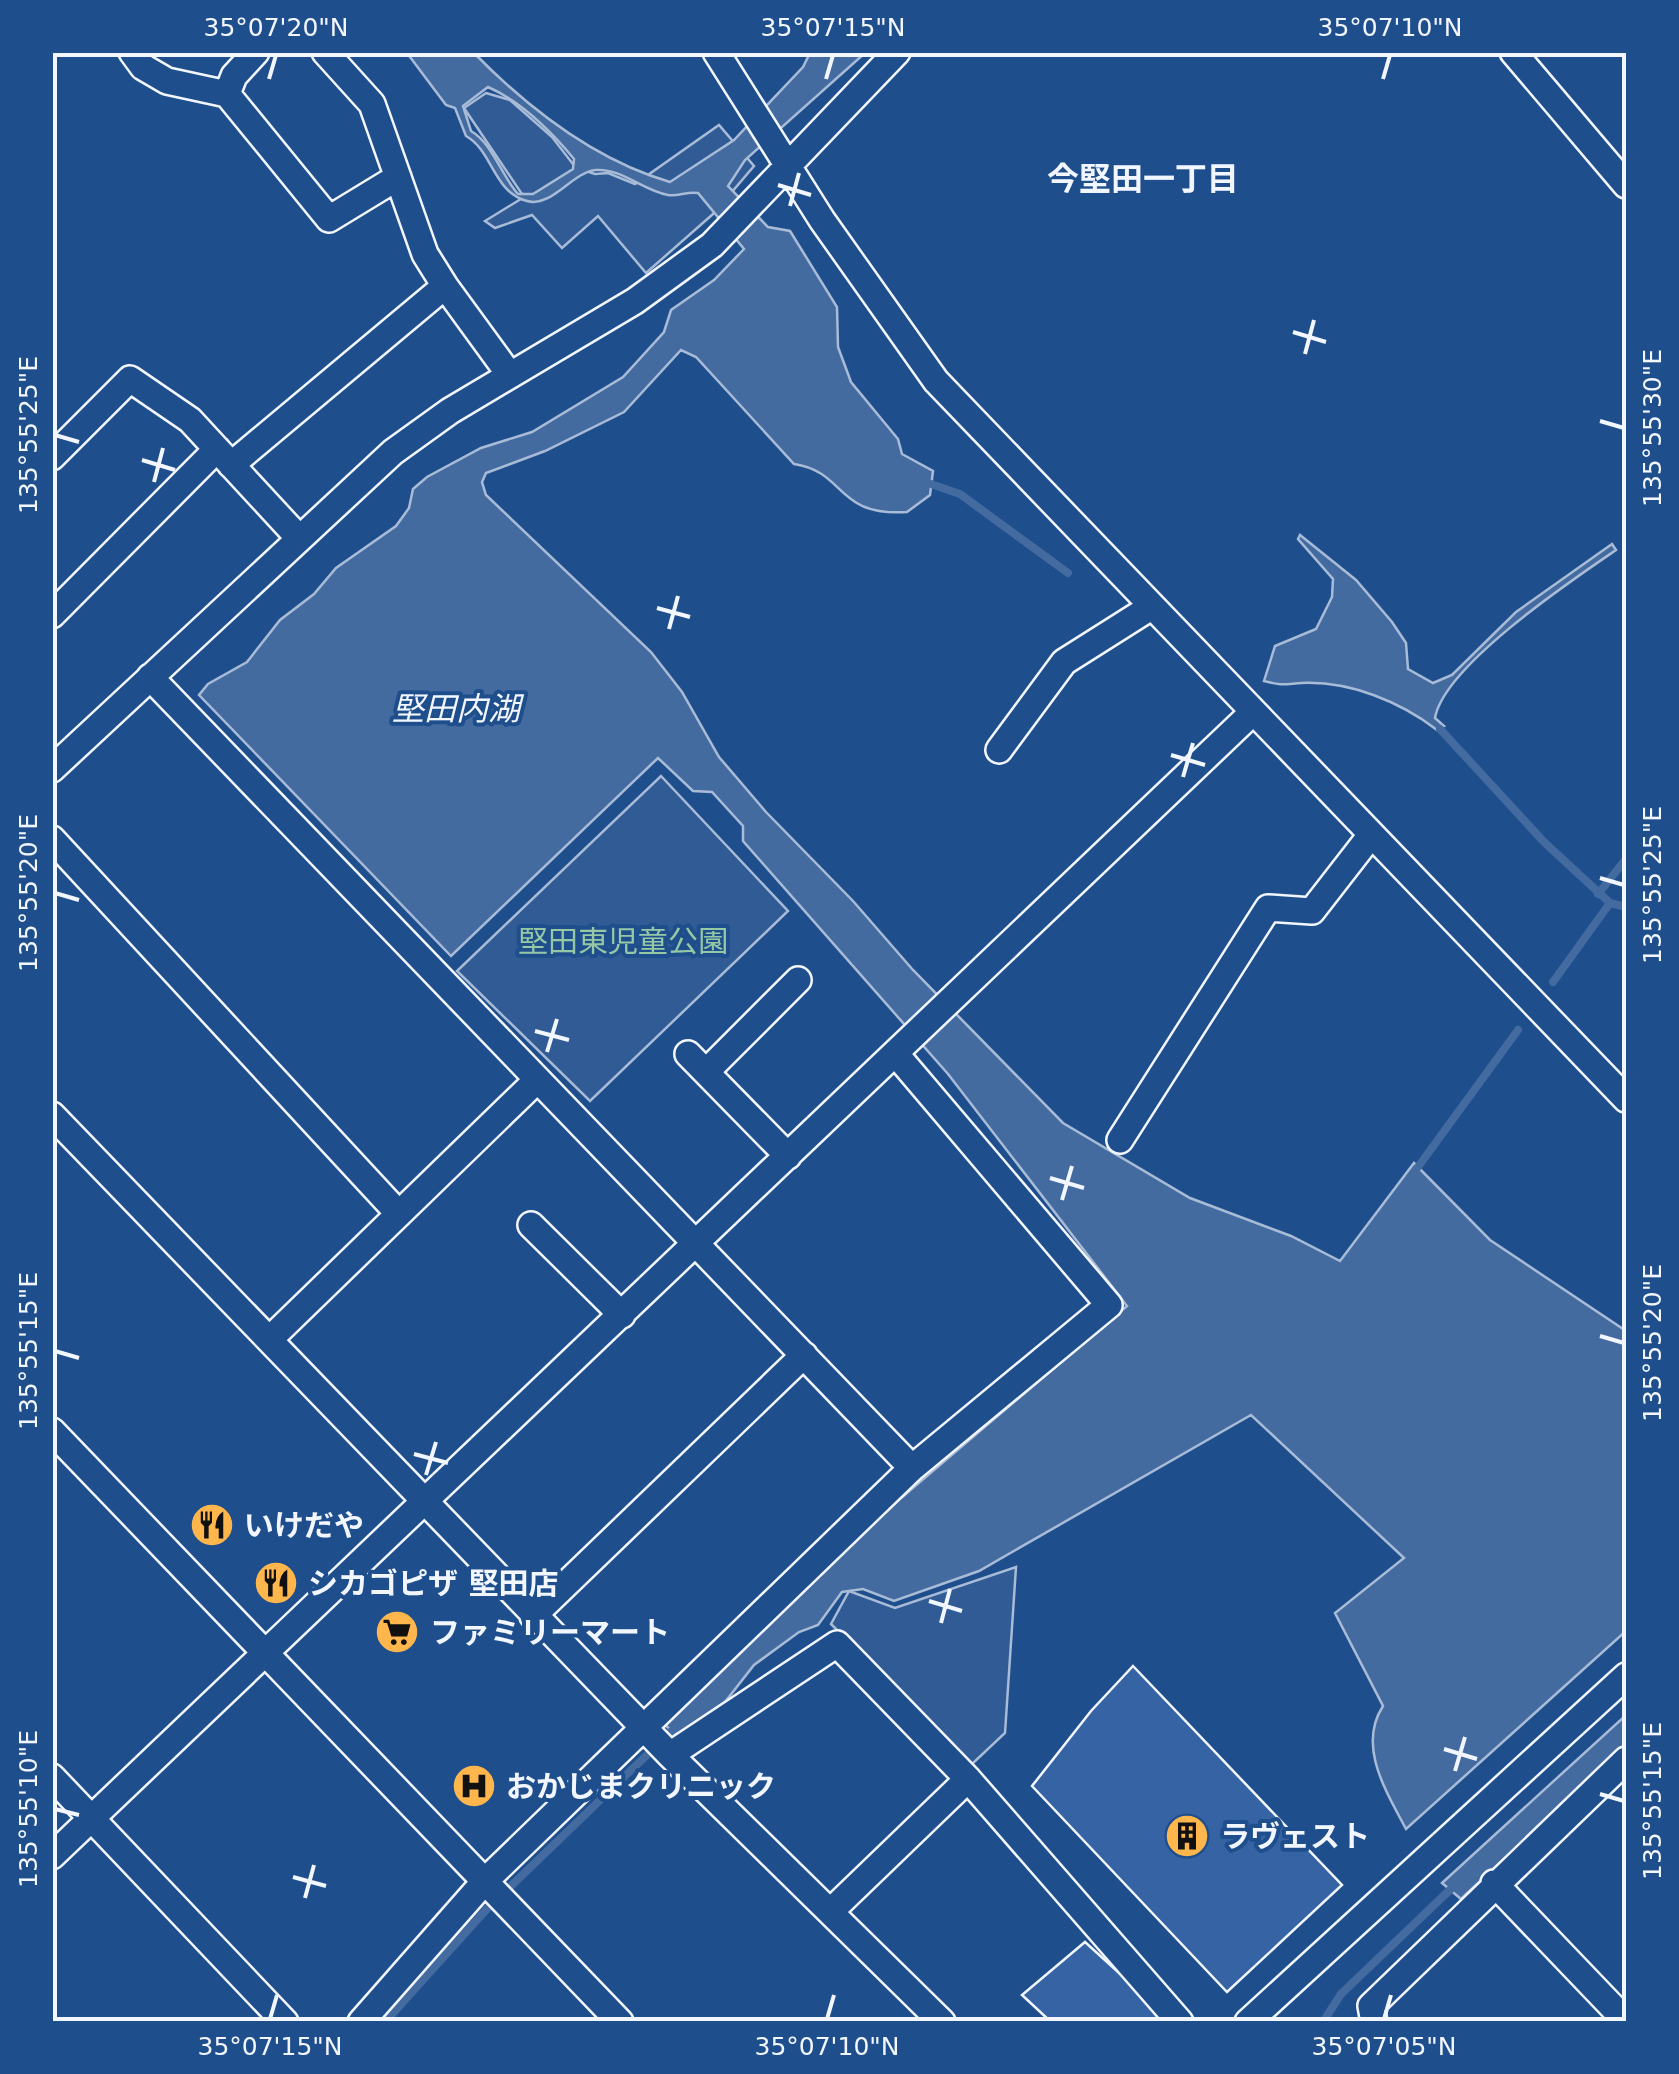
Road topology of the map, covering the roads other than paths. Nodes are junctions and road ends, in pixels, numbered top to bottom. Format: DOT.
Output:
graph roads {
  1 [pos="132,52"];
  2 [pos="256,52"];
  3 [pos="326,52"];
  4 [pos="716,52"];
  5 [pos="897,52"];
  6 [pos="1513,52"];
  7 [pos="227,94"];
  8 [pos="779,155"];
  9 [pos="398,177"];
  10 [pos="1626,185"];
  11 [pos="446,286"];
  12 [pos="509,374"];
  13 [pos="52,456"];
  14 [pos="224,457"];
  15 [pos="298,537"];
  16 [pos="1151,606"];
  17 [pos="52,615"];
  18 [pos="150,677"];
  19 [pos="1252,713"];
  20 [pos="998,750"];
  21 [pos="52,769"];
  22 [pos="1371,836"];
  23 [pos="52,839"];
  24 [pos="798,980"];
  25 [pos="903,1045"];
  26 [pos="536,1081"];
  27 [pos="1626,1100"];
  28 [pos="52,1115"];
  29 [pos="1120,1140"];
  30 [pos="788,1156"];
  31 [pos="399,1214"];
  32 [pos="531,1224"];
  33 [pos="696,1245"];
  34 [pos="622,1316"];
  35 [pos="270,1339"];
  36 [pos="804,1355"];
  37 [pos="52,1431"];
  38 [pos="912,1468"];
  39 [pos="428,1502"];
  40 [pos="533,1616"];
  41 [pos="266,1649"];
  42 [pos="1626,1676"];
  43 [pos="642,1728"];
  44 [pos="670,1755"];
  45 [pos="1626,1761"];
  46 [pos="52,1777"];
  47 [pos="968,1779"];
  48 [pos="92,1818"];
  49 [pos="52,1856"];
  50 [pos="484,1881"];
  51 [pos="1494,1883"];
  52 [pos="830,1912"];
  53 [pos="1626,2021"];
  54 [pos="285,2022"];
  55 [pos="361,2022"];
  56 [pos="620,2022"];
  57 [pos="942,2022"];
  58 [pos="1180,2022"];
  59 [pos="1248,2022"];
  60 [pos="1374,2022"];
  1 -- 7 [label="street"];
  2 -- 7 [label="street"];
  3 -- 9 [label="street"];
  4 -- 8 [label="street"];
  5 -- 8 [label="street"];
  6 -- 10 [label="street"];
  7 -- 9 [label="street"];
  8 -- 12 [label="street"];
  8 -- 16 [label="street"];
  9 -- 11 [label="street"];
  11 -- 12 [label="street"];
  11 -- 14 [label="street"];
  12 -- 15 [label="street"];
  13 -- 14 [label="street"];
  14 -- 15 [label="street"];
  14 -- 17 [label="street"];
  15 -- 18 [label="street"];
  16 -- 19 [label="street"];
  16 -- 20 [label="street"];
  18 -- 21 [label="street"];
  18 -- 26 [label="street"];
  19 -- 22 [label="street"];
  19 -- 25 [label="street"];
  22 -- 27 [label="street"];
  22 -- 29 [label="street"];
  23 -- 31 [label="street"];
  24 -- 30 [label="street"];
  25 -- 30 [label="street"];
  25 -- 38 [label="street"];
  26 -- 31 [label="street"];
  26 -- 33 [label="street"];
  28 -- 35 [label="street"];
  30 -- 33 [label="street"];
  31 -- 35 [label="street"];
  32 -- 34 [label="street"];
  33 -- 34 [label="street"];
  33 -- 36 [label="street"];
  34 -- 39 [label="street"];
  35 -- 39 [label="street"];
  36 -- 38 [label="street"];
  36 -- 40 [label="street"];
  37 -- 41 [label="street"];
  38 -- 43 [label="street"];
  39 -- 40 [label="street"];
  39 -- 41 [label="street"];
  40 -- 43 [label="street"];
  41 -- 48 [label="street"];
  41 -- 50 [label="street"];
  42 -- 59 [label="street"];
  43 -- 44 [label="street"];
  43 -- 50 [label="street"];
  44 -- 47 [label="street"];
  44 -- 52 [label="street"];
  45 -- 51 [label="street"];
  46 -- 48 [label="street"];
  47 -- 52 [label="street"];
  47 -- 58 [label="street"];
  48 -- 49 [label="street"];
  48 -- 54 [label="street"];
  50 -- 55 [label="street"];
  50 -- 56 [label="street"];
  51 -- 53 [label="street"];
  51 -- 60 [label="street"];
  52 -- 57 [label="street"];
}
